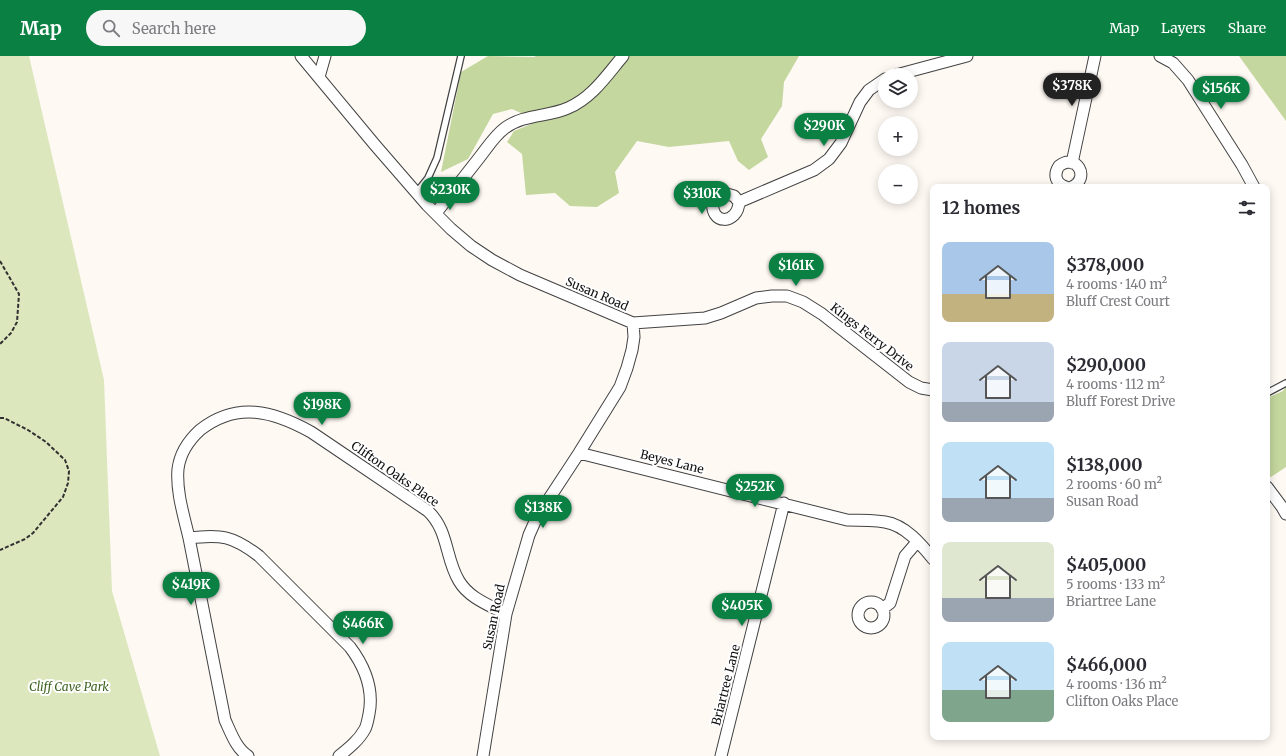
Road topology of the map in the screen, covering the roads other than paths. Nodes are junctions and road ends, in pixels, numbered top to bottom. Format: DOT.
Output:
graph roads {
  1 [pos="301,56"];
  2 [pos="325,56"];
  3 [pos="461,56"];
  4 [pos="623,56"];
  5 [pos="967,56"];
  6 [pos="1095,56"];
  7 [pos="1160,56"];
  8 [pos="918,69"];
  9 [pos="319,77"];
  10 [pos="878,83"];
  11 [pos="1072,163"];
  12 [pos="1060,184"];
  13 [pos="1078,184"];
  14 [pos="1252,184"];
  15 [pos="416,193"];
  16 [pos="739,202"];
  17 [pos="436,213"];
  18 [pos="633,323"];
  19 [pos="1286,383"];
  20 [pos="930,390"];
  21 [pos="1270,391"];
  22 [pos="579,453"];
  23 [pos="1270,491"];
  24 [pos="784,503"];
  25 [pos="1286,514"];
  26 [pos="189,538"];
  27 [pos="917,542"];
  28 [pos="930,556"];
  29 [pos="882,609"];
  30 [pos="506,614"];
  31 [pos="243,754"];
  32 [pos="339,756"];
  33 [pos="483,756"];
  34 [pos="721,756"];
  1 -- 9 [label="street, Susan Road"];
  2 -- 9 [label="street"];
  3 -- 15 [label="lane"];
  4 -- 17 [label="street"];
  5 -- 8 [label="street"];
  6 -- 11 [label="street"];
  7 -- 14 [label="street"];
  9 -- 15 [label="street, Susan Road"];
  10 -- 16 [label="street"];
  11 -- 12 [label="street"];
  11 -- 13 [label="street"];
  15 -- 17 [label="street, Susan Road"];
  17 -- 18 [label="street, Susan Road"];
  18 -- 20 [label="street, Kings Ferry Drive"];
  18 -- 22 [label="street, Susan Road"];
  19 -- 21 [label="lane"];
  22 -- 24 [label="street, Beyes Lane"];
  22 -- 30 [label="street, Susan Road"];
  23 -- 25 [label="street"];
  24 -- 27 [label="street, Beyes Lane"];
  24 -- 34 [label="street, Briartree Lane"];
  26 -- 30 [label="street, Clifton Oaks Place"];
  26 -- 31 [label="street, Clifton Oaks Place"];
  26 -- 32 [label="street"];
  27 -- 28 [label="street, Beyes Lane"];
  27 -- 29 [label="street"];
  30 -- 33 [label="street, Susan Road"];
}
